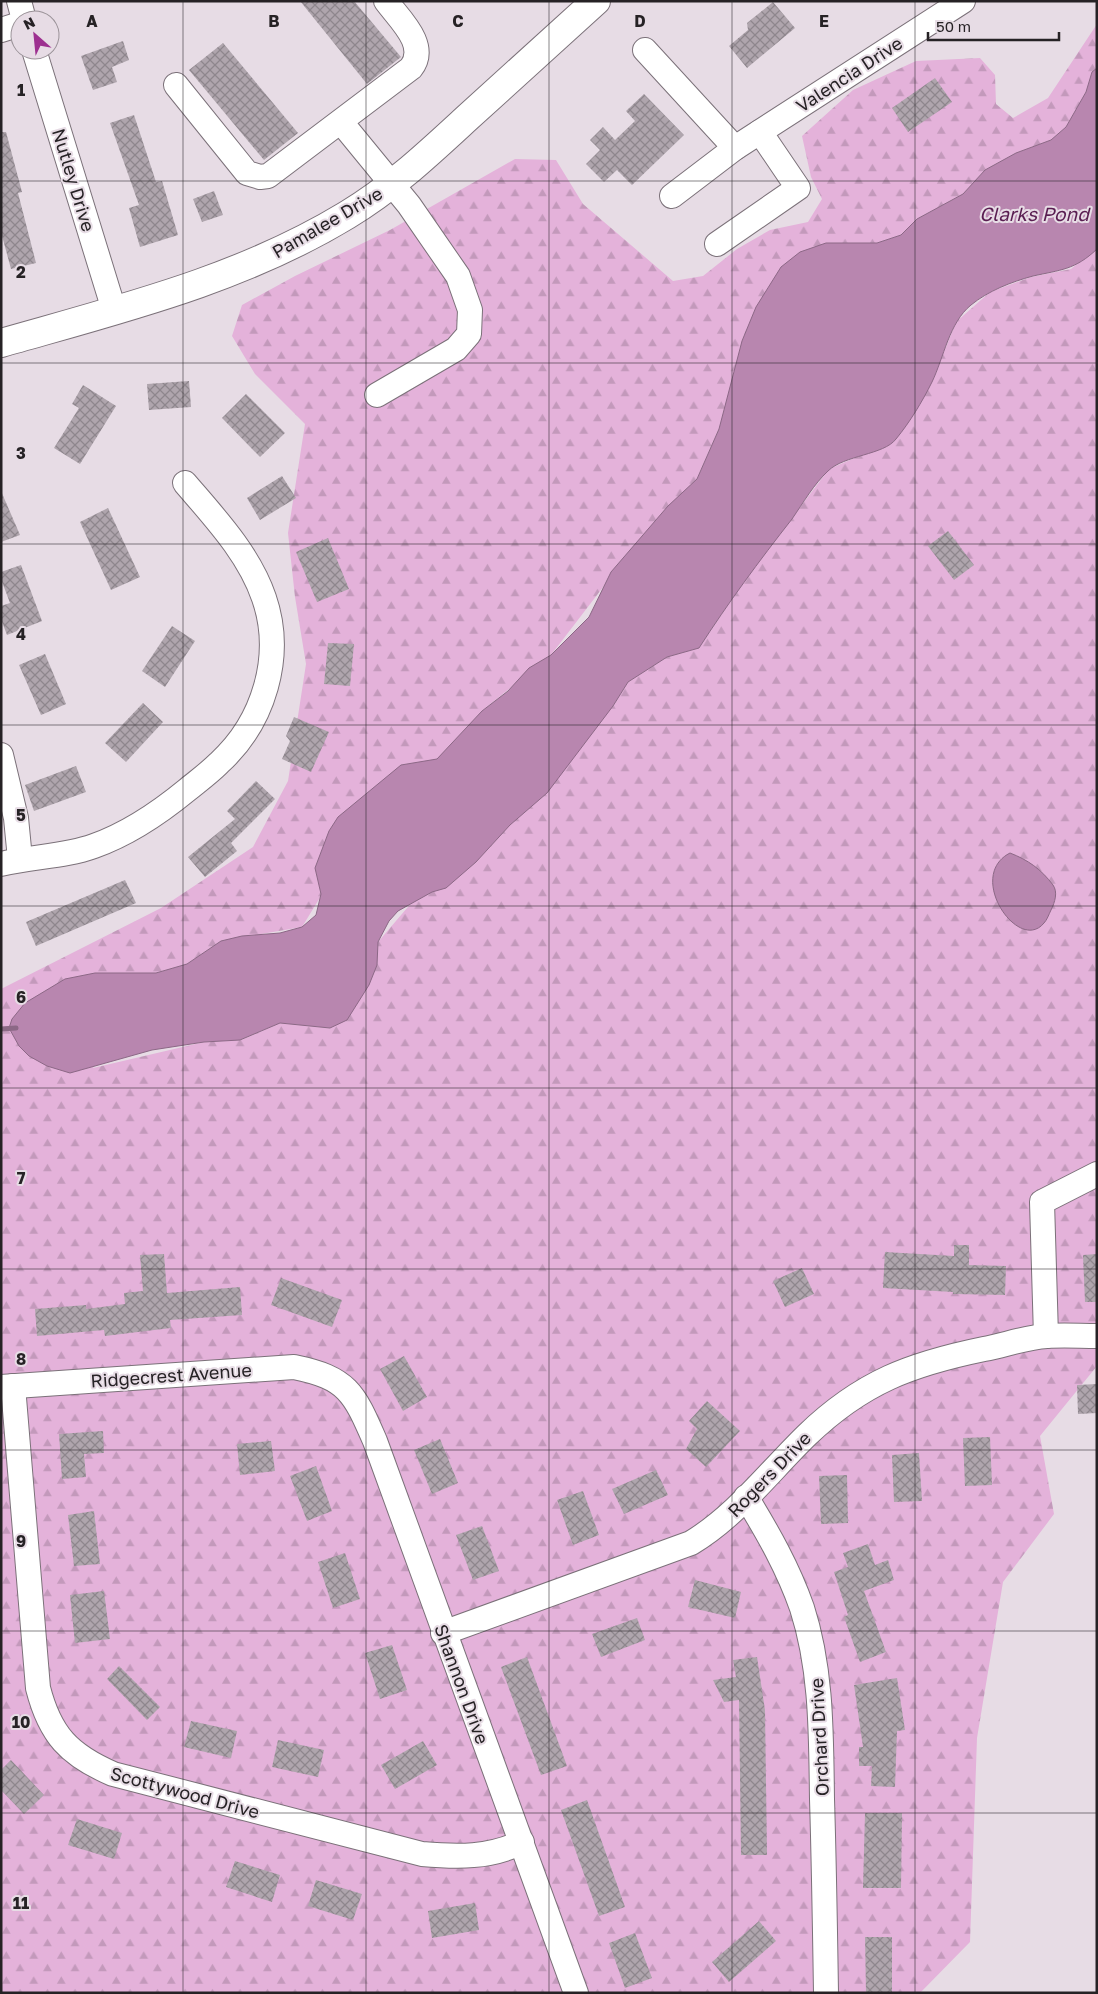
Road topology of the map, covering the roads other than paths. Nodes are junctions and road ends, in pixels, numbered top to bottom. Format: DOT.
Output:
graph roads {
  1 [pos="386,1"];
  2 [pos="596,1"];
  3 [pos="963,1"];
  4 [pos="645,50"];
  5 [pos="37,60"];
  6 [pos="176,85"];
  7 [pos="340,122"];
  8 [pos="760,132"];
  9 [pos="735,148"];
  10 [pos="392,184"];
  11 [pos="672,196"];
  12 [pos="717,244"];
  13 [pos="114,310"];
  14 [pos="1,343"];
  15 [pos="377,394"];
  16 [pos="185,483"];
  17 [pos="1,755"];
  18 [pos="11,862"];
  19 [pos="1097,1174"];
  20 [pos="1046,1336"];
  21 [pos="1097,1336"];
  22 [pos="338,1381"];
  23 [pos="7,1386"];
  24 [pos="746,1497"];
  25 [pos="444,1633"];
  26 [pos="522,1842"];
  27 [pos="576,1993"];
  28 [pos="826,1993"];
  1 -- 7 [label="street"];
  2 -- 10 [label="main road, Pamalee Drive"];
  3 -- 8 [label="street, Valencia Drive"];
  4 -- 9 [label="street"];
  5 -- 13 [label="street, Nutley Drive"];
  6 -- 7 [label="street"];
  7 -- 10 [label="street"];
  8 -- 9 [label="street, Valencia Drive"];
  8 -- 12 [label="street"];
  9 -- 11 [label="street, Valencia Drive"];
  10 -- 13 [label="main road, Pamalee Drive"];
  10 -- 15 [label="street"];
  13 -- 14 [label="main road, Pamalee Drive"];
  16 -- 18 [label="street"];
  17 -- 18 [label="street"];
  19 -- 20 [label="street"];
  20 -- 21 [label="street, Rogers Drive"];
  20 -- 24 [label="street, Rogers Drive"];
  22 -- 23 [label="street, Ridgecrest Avenue"];
  22 -- 25 [label="street, Shannon Drive"];
  23 -- 26 [label="street, Scottywood Drive"];
  24 -- 25 [label="street, Rogers Drive"];
  24 -- 28 [label="street, Orchard Drive"];
  25 -- 26 [label="street, Shannon Drive"];
  26 -- 27 [label="street, Shannon Drive"];
}
